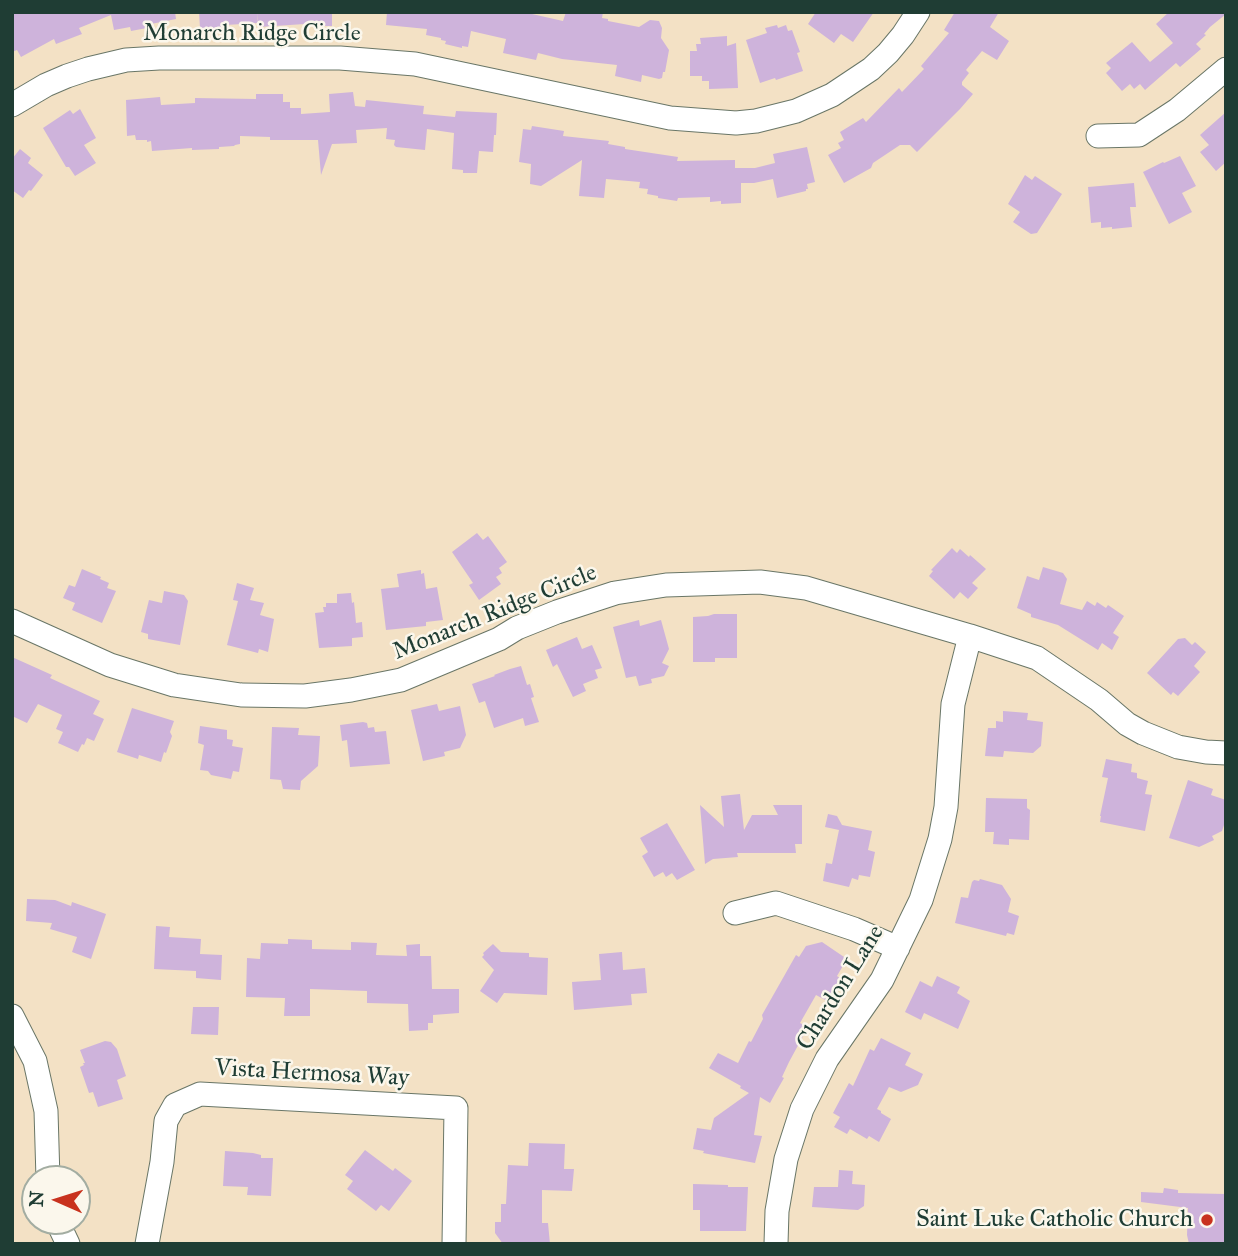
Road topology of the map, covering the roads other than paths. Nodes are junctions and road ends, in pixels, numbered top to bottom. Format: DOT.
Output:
graph roads {
  1 [pos="918,12"];
  2 [pos="1226,69"];
  3 [pos="12,105"];
  4 [pos="1098,136"];
  5 [pos="12,621"];
  6 [pos="970,636"];
  7 [pos="1226,753"];
  8 [pos="734,913"];
  9 [pos="898,948"];
  10 [pos="12,1016"];
  11 [pos="48,1165"];
  12 [pos="147,1244"];
  13 [pos="454,1244"];
  14 [pos="776,1244"];
  1 -- 3 [label="street, Monarch Ridge Circle"];
  2 -- 4 [label="street"];
  5 -- 6 [label="street, Monarch Ridge Circle"];
  6 -- 7 [label="street, Monarch Ridge Circle"];
  6 -- 9 [label="street, Chardon Lane"];
  8 -- 9 [label="street"];
  9 -- 14 [label="street, Chardon Lane"];
  10 -- 11 [label="street"];
  12 -- 13 [label="street, Vista Hermosa Way"];
}
